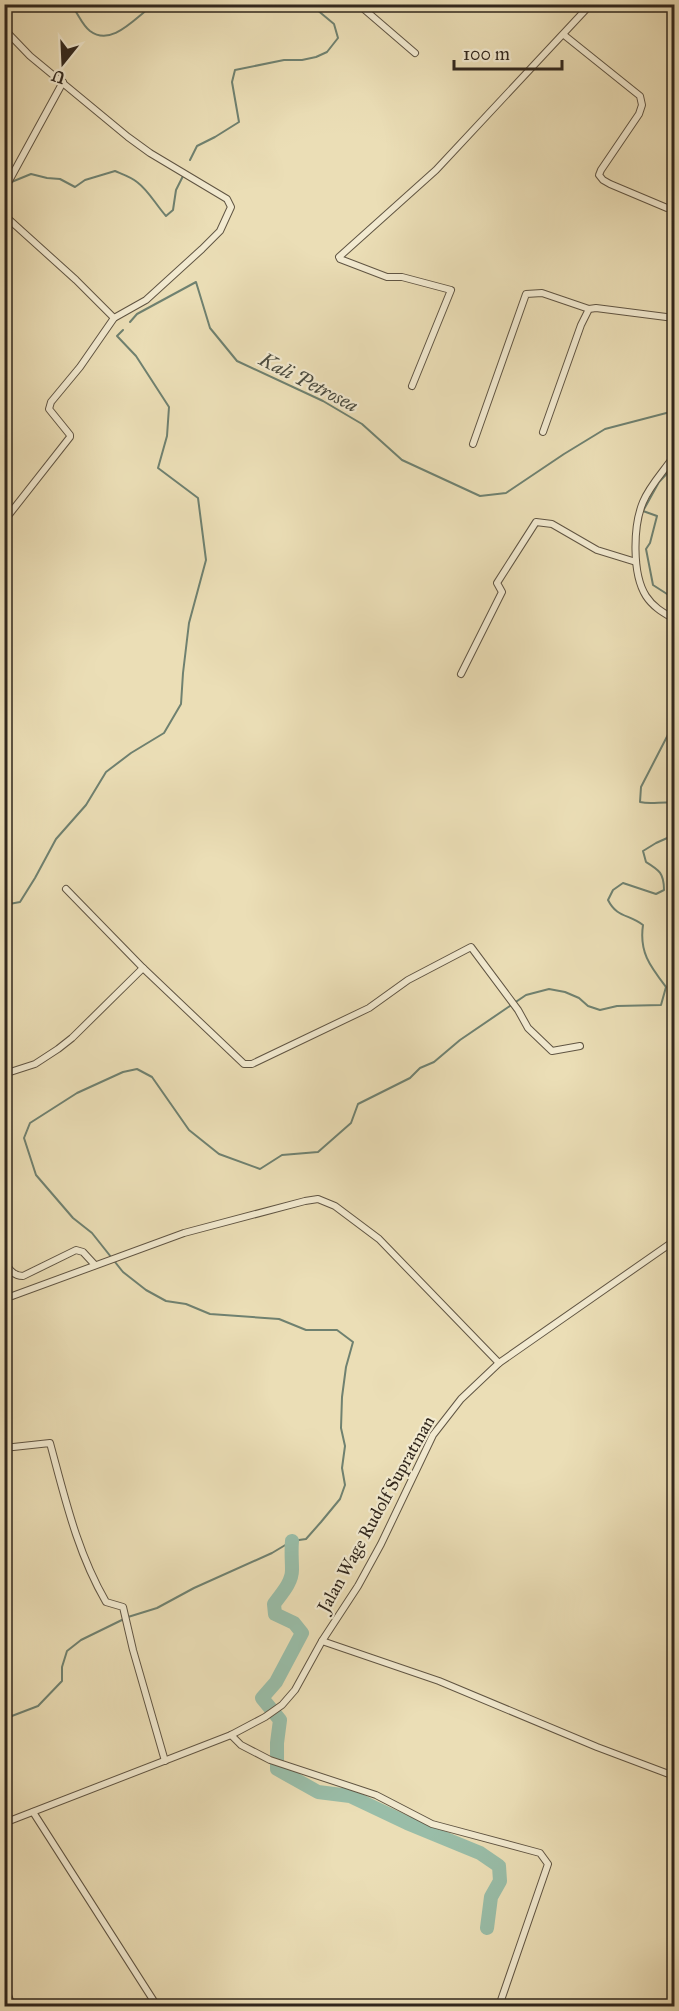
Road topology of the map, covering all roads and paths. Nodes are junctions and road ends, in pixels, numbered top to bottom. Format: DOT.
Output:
graph roads {
  1 [pos="358,4"];
  2 [pos="591,4"];
  3 [pos="4,29"];
  4 [pos="564,35"];
  5 [pos="415,53"];
  6 [pos="63,82"];
  7 [pos="675,104"];
  8 [pos="672,130"];
  9 [pos="4,190"];
  10 [pos="667,208"];
  11 [pos="4,215"];
  12 [pos="589,309"];
  13 [pos="114,318"];
  14 [pos="675,318"];
  15 [pos="412,386"];
  16 [pos="543,432"];
  17 [pos="472,444"];
  18 [pos="675,456"];
  19 [pos="4,521"];
  20 [pos="636,561"];
  21 [pos="675,619"];
  22 [pos="461,674"];
  23 [pos="66,889"];
  24 [pos="144,968"];
  25 [pos="580,1046"];
  26 [pos="4,1074"];
  27 [pos="675,1241"];
  28 [pos="4,1261"];
  29 [pos="99,1264"];
  30 [pos="4,1299"];
  31 [pos="499,1363"];
  32 [pos="4,1448"];
  33 [pos="322,1641"];
  34 [pos="231,1735"];
  35 [pos="165,1761"];
  36 [pos="675,1776"];
  37 [pos="33,1812"];
  38 [pos="4,1823"];
  39 [pos="5,1987"];
  40 [pos="12,2007"];
  41 [pos="157,2007"];
  42 [pos="499,2007"];
  1 -- 5 [label="street"];
  2 -- 4 [label="street"];
  3 -- 6 [label="street"];
  4 -- 10 [label="street"];
  4 -- 15 [label="street"];
  6 -- 9 [label="street"];
  6 -- 13 [label="street"];
  7 -- 8 [label="street"];
  11 -- 13 [label="street"];
  12 -- 14 [label="street"];
  12 -- 16 [label="street"];
  12 -- 17 [label="street"];
  13 -- 19 [label="street"];
  18 -- 20 [label="street"];
  20 -- 21 [label="street"];
  20 -- 22 [label="street"];
  23 -- 24 [label="street"];
  24 -- 25 [label="street"];
  24 -- 26 [label="street"];
  27 -- 31 [label="street, Jalan Wage Rudolf Supratman"];
  28 -- 29 [label="street"];
  29 -- 30 [label="street"];
  29 -- 31 [label="street"];
  31 -- 33 [label="street, Jalan Wage Rudolf Supratman"];
  32 -- 35 [label="street"];
  33 -- 34 [label="street, Jalan Wage Rudolf Supratman"];
  33 -- 36 [label="street"];
  34 -- 35 [label="street, Jalan Wage Rudolf Supratman"];
  34 -- 42 [label="street"];
  35 -- 37 [label="street, Jalan Wage Rudolf Supratman"];
  37 -- 38 [label="street, Jalan Wage Rudolf Supratman"];
  37 -- 41 [label="street"];
  39 -- 40 [label="street"];
}
